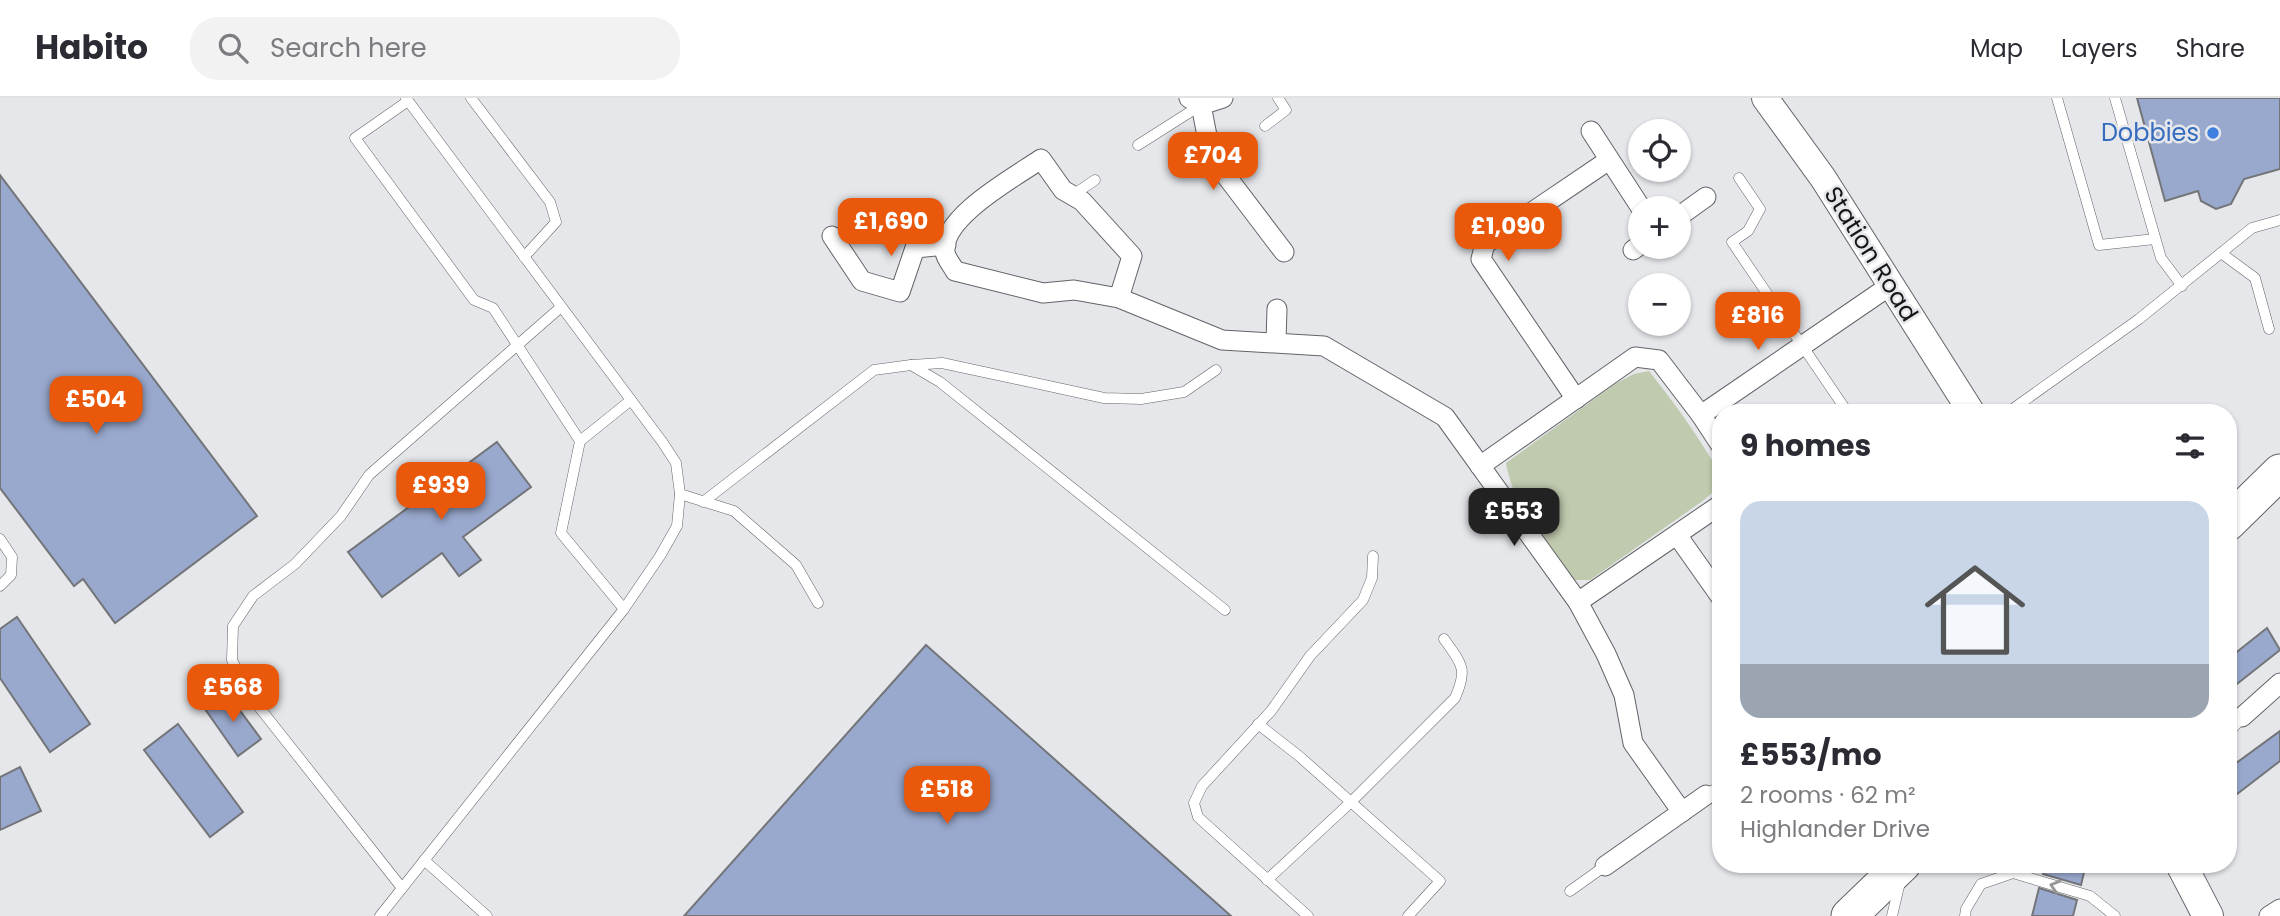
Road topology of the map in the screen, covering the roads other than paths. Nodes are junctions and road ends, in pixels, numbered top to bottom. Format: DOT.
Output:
graph roads {
  1 [pos="471,98"];
  2 [pos="1223,98"];
  3 [pos="1278,98"];
  4 [pos="1765,98"];
  5 [pos="2057,98"];
  6 [pos="2115,98"];
  7 [pos="407,99"];
  8 [pos="1195,101"];
  9 [pos="1265,126"];
  10 [pos="1591,131"];
  11 [pos="1138,145"];
  12 [pos="1609,160"];
  13 [pos="1739,178"];
  14 [pos="1095,180"];
  15 [pos="1072,196"];
  16 [pos="1633,196"];
  17 [pos="1706,197"];
  18 [pos="1691,208"];
  19 [pos="2280,220"];
  20 [pos="832,236"];
  21 [pos="2155,239"];
  22 [pos="946,245"];
  23 [pos="1284,252"];
  24 [pos="2221,253"];
  25 [pos="524,257"];
  26 [pos="1891,285"];
  27 [pos="2182,286"];
  28 [pos="1119,298"];
  29 [pos="562,307"];
  30 [pos="1277,309"];
  31 [pos="2269,329"];
  32 [pos="1276,341"];
  33 [pos="518,345"];
  34 [pos="1803,345"];
  35 [pos="911,365"];
  36 [pos="1216,370"];
  37 [pos="1576,398"];
  38 [pos="631,400"];
  39 [pos="1717,404"];
  40 [pos="1842,404"];
  41 [pos="1966,404"];
  42 [pos="2019,404"];
  43 [pos="1712,407"];
  44 [pos="1701,415"];
  45 [pos="1712,432"];
  46 [pos="580,441"];
  47 [pos="1480,466"];
  48 [pos="2280,472"];
  49 [pos="680,494"];
  50 [pos="703,502"];
  51 [pos="1712,511"];
  52 [pos="2237,514"];
  53 [pos="1677,535"];
  54 [pos="0,539"];
  55 [pos="1373,556"];
  56 [pos="1712,585"];
  57 [pos="0,586"];
  58 [pos="1578,602"];
  59 [pos="818,603"];
  60 [pos="624,609"];
  61 [pos="1225,610"];
  62 [pos="1444,639"];
  63 [pos="2278,689"];
  64 [pos="2242,717"];
  65 [pos="2237,723"];
  66 [pos="1258,724"];
  67 [pos="1712,791"];
  68 [pos="1352,802"];
  69 [pos="1682,812"];
  70 [pos="424,860"];
  71 [pos="1605,866"];
  72 [pos="1894,873"];
  73 [pos="1902,873"];
  74 [pos="2186,873"];
  75 [pos="1267,880"];
  76 [pos="402,888"];
  77 [pos="1570,891"];
  78 [pos="2280,909"];
  79 [pos="380,916"];
  80 [pos="487,916"];
  81 [pos="1308,916"];
  82 [pos="1408,916"];
  83 [pos="1849,916"];
  84 [pos="1892,916"];
  85 [pos="1965,916"];
  86 [pos="2115,916"];
  87 [pos="2208,916"];
  88 [pos="2269,916"];
  1 -- 25 [label="lane"];
  2 -- 8 [label="street"];
  3 -- 9 [label="lane"];
  4 -- 26 [label="street, Station Road"];
  5 -- 21 [label="lane"];
  6 -- 21 [label="lane"];
  7 -- 25 [label="lane"];
  7 -- 33 [label="lane"];
  8 -- 11 [label="lane"];
  8 -- 23 [label="street"];
  10 -- 12 [label="street"];
  12 -- 16 [label="street"];
  12 -- 37 [label="street"];
  13 -- 34 [label="lane"];
  14 -- 15 [label="lane"];
  15 -- 22 [label="street"];
  15 -- 28 [label="street"];
  17 -- 18 [label="street"];
  19 -- 24 [label="lane"];
  20 -- 22 [label="street"];
  21 -- 27 [label="lane"];
  22 -- 28 [label="street"];
  24 -- 27 [label="lane"];
  24 -- 31 [label="lane"];
  25 -- 29 [label="lane"];
  26 -- 34 [label="street"];
  26 -- 41 [label="street, Station Road"];
  27 -- 42 [label="lane"];
  28 -- 32 [label="street"];
  29 -- 33 [label="lane"];
  29 -- 38 [label="lane"];
  30 -- 32 [label="street"];
  32 -- 47 [label="street"];
  33 -- 46 [label="lane"];
  33 -- 76 [label="lane"];
  34 -- 39 [label="street"];
  34 -- 40 [label="lane"];
  35 -- 36 [label="lane"];
  35 -- 50 [label="lane"];
  35 -- 61 [label="lane"];
  37 -- 44 [label="street"];
  37 -- 47 [label="street"];
  38 -- 46 [label="lane"];
  38 -- 49 [label="lane"];
  43 -- 44 [label="street"];
  44 -- 45 [label="street"];
  46 -- 60 [label="lane"];
  47 -- 58 [label="street"];
  48 -- 52 [label="highway"];
  49 -- 50 [label="lane"];
  49 -- 60 [label="lane"];
  50 -- 59 [label="lane"];
  51 -- 53 [label="street"];
  53 -- 56 [label="street"];
  53 -- 58 [label="street"];
  54 -- 57 [label="lane"];
  55 -- 66 [label="lane"];
  58 -- 69 [label="street"];
  60 -- 70 [label="lane"];
  62 -- 68 [label="lane"];
  63 -- 64 [label="street"];
  64 -- 65 [label="lane"];
  66 -- 68 [label="lane"];
  66 -- 75 [label="lane"];
  67 -- 69 [label="street"];
  68 -- 75 [label="lane"];
  68 -- 82 [label="lane"];
  69 -- 71 [label="street"];
  70 -- 76 [label="lane"];
  70 -- 80 [label="lane"];
  71 -- 77 [label="lane"];
  72 -- 83 [label="highway"];
  73 -- 84 [label="lane"];
  74 -- 87 [label="main road"];
  75 -- 81 [label="lane"];
  76 -- 79 [label="lane"];
  78 -- 88 [label="street"];
  86 -- 85 [label="lane, one-way"];
}
